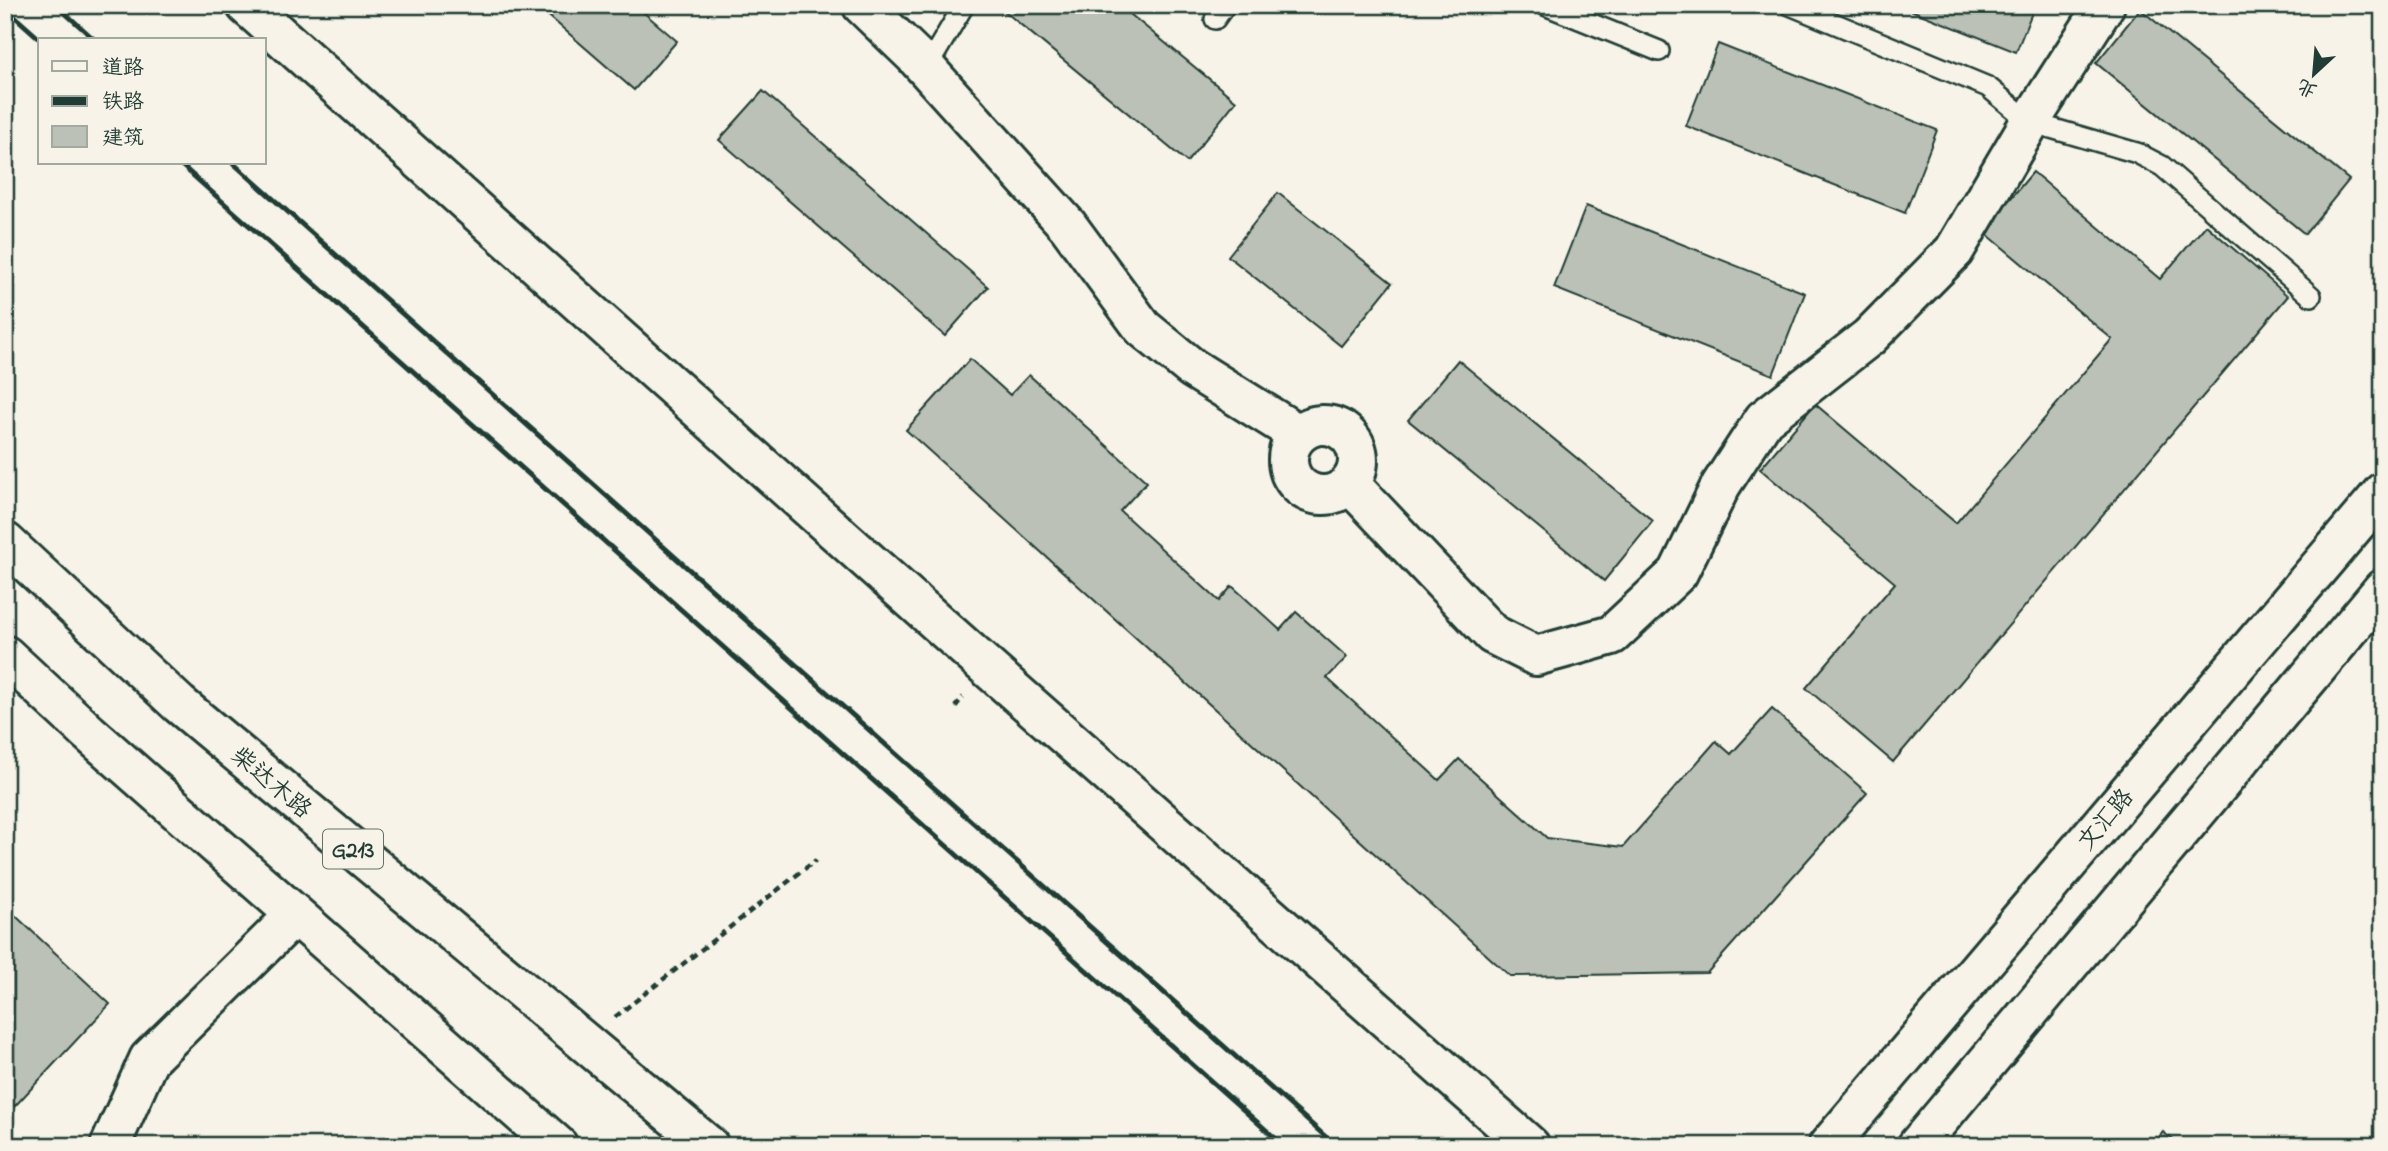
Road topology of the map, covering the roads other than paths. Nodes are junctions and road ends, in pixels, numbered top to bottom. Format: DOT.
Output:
graph roads {
  1 [pos="246,5"];
  2 [pos="862,5"];
  3 [pos="964,5"];
  4 [pos="1545,5"];
  5 [pos="1790,5"];
  6 [pos="2105,5"];
  7 [pos="1659,51"];
  8 [pos="926,69"];
  9 [pos="2030,122"];
  10 [pos="2311,296"];
  11 [pos="1298,434"];
  12 [pos="1350,484"];
  13 [pos="2383,492"];
  14 [pos="5,542"];
  15 [pos="2383,589"];
  16 [pos="5,655"];
  17 [pos="295,915"];
  18 [pos="110,1146"];
  19 [pos="558,1146"];
  20 [pos="709,1146"];
  21 [pos="1530,1146"];
  22 [pos="1828,1146"];
  23 [pos="1917,1146"];
  1 -- 21 [label="main road"];
  2 -- 8 [label="main road"];
  3 -- 8 [label="lane"];
  4 -- 7 [label="lane"];
  5 -- 9 [label="lane"];
  6 -- 9 [label="main road"];
  8 -- 11 [label="main road"];
  9 -- 10 [label="lane"];
  9 -- 12 [label="main road"];
  11 -- 12 [label="main road"];
  11 -- 12 [label="main road"];
  13 -- 22 [label="main road, 文汇路"];
  14 -- 20 [label="main road, 柴达木路 / G213"];
  15 -- 23 [label="main road"];
  16 -- 17 [label="main road"];
  17 -- 18 [label="main road"];
  17 -- 19 [label="main road"];
}
